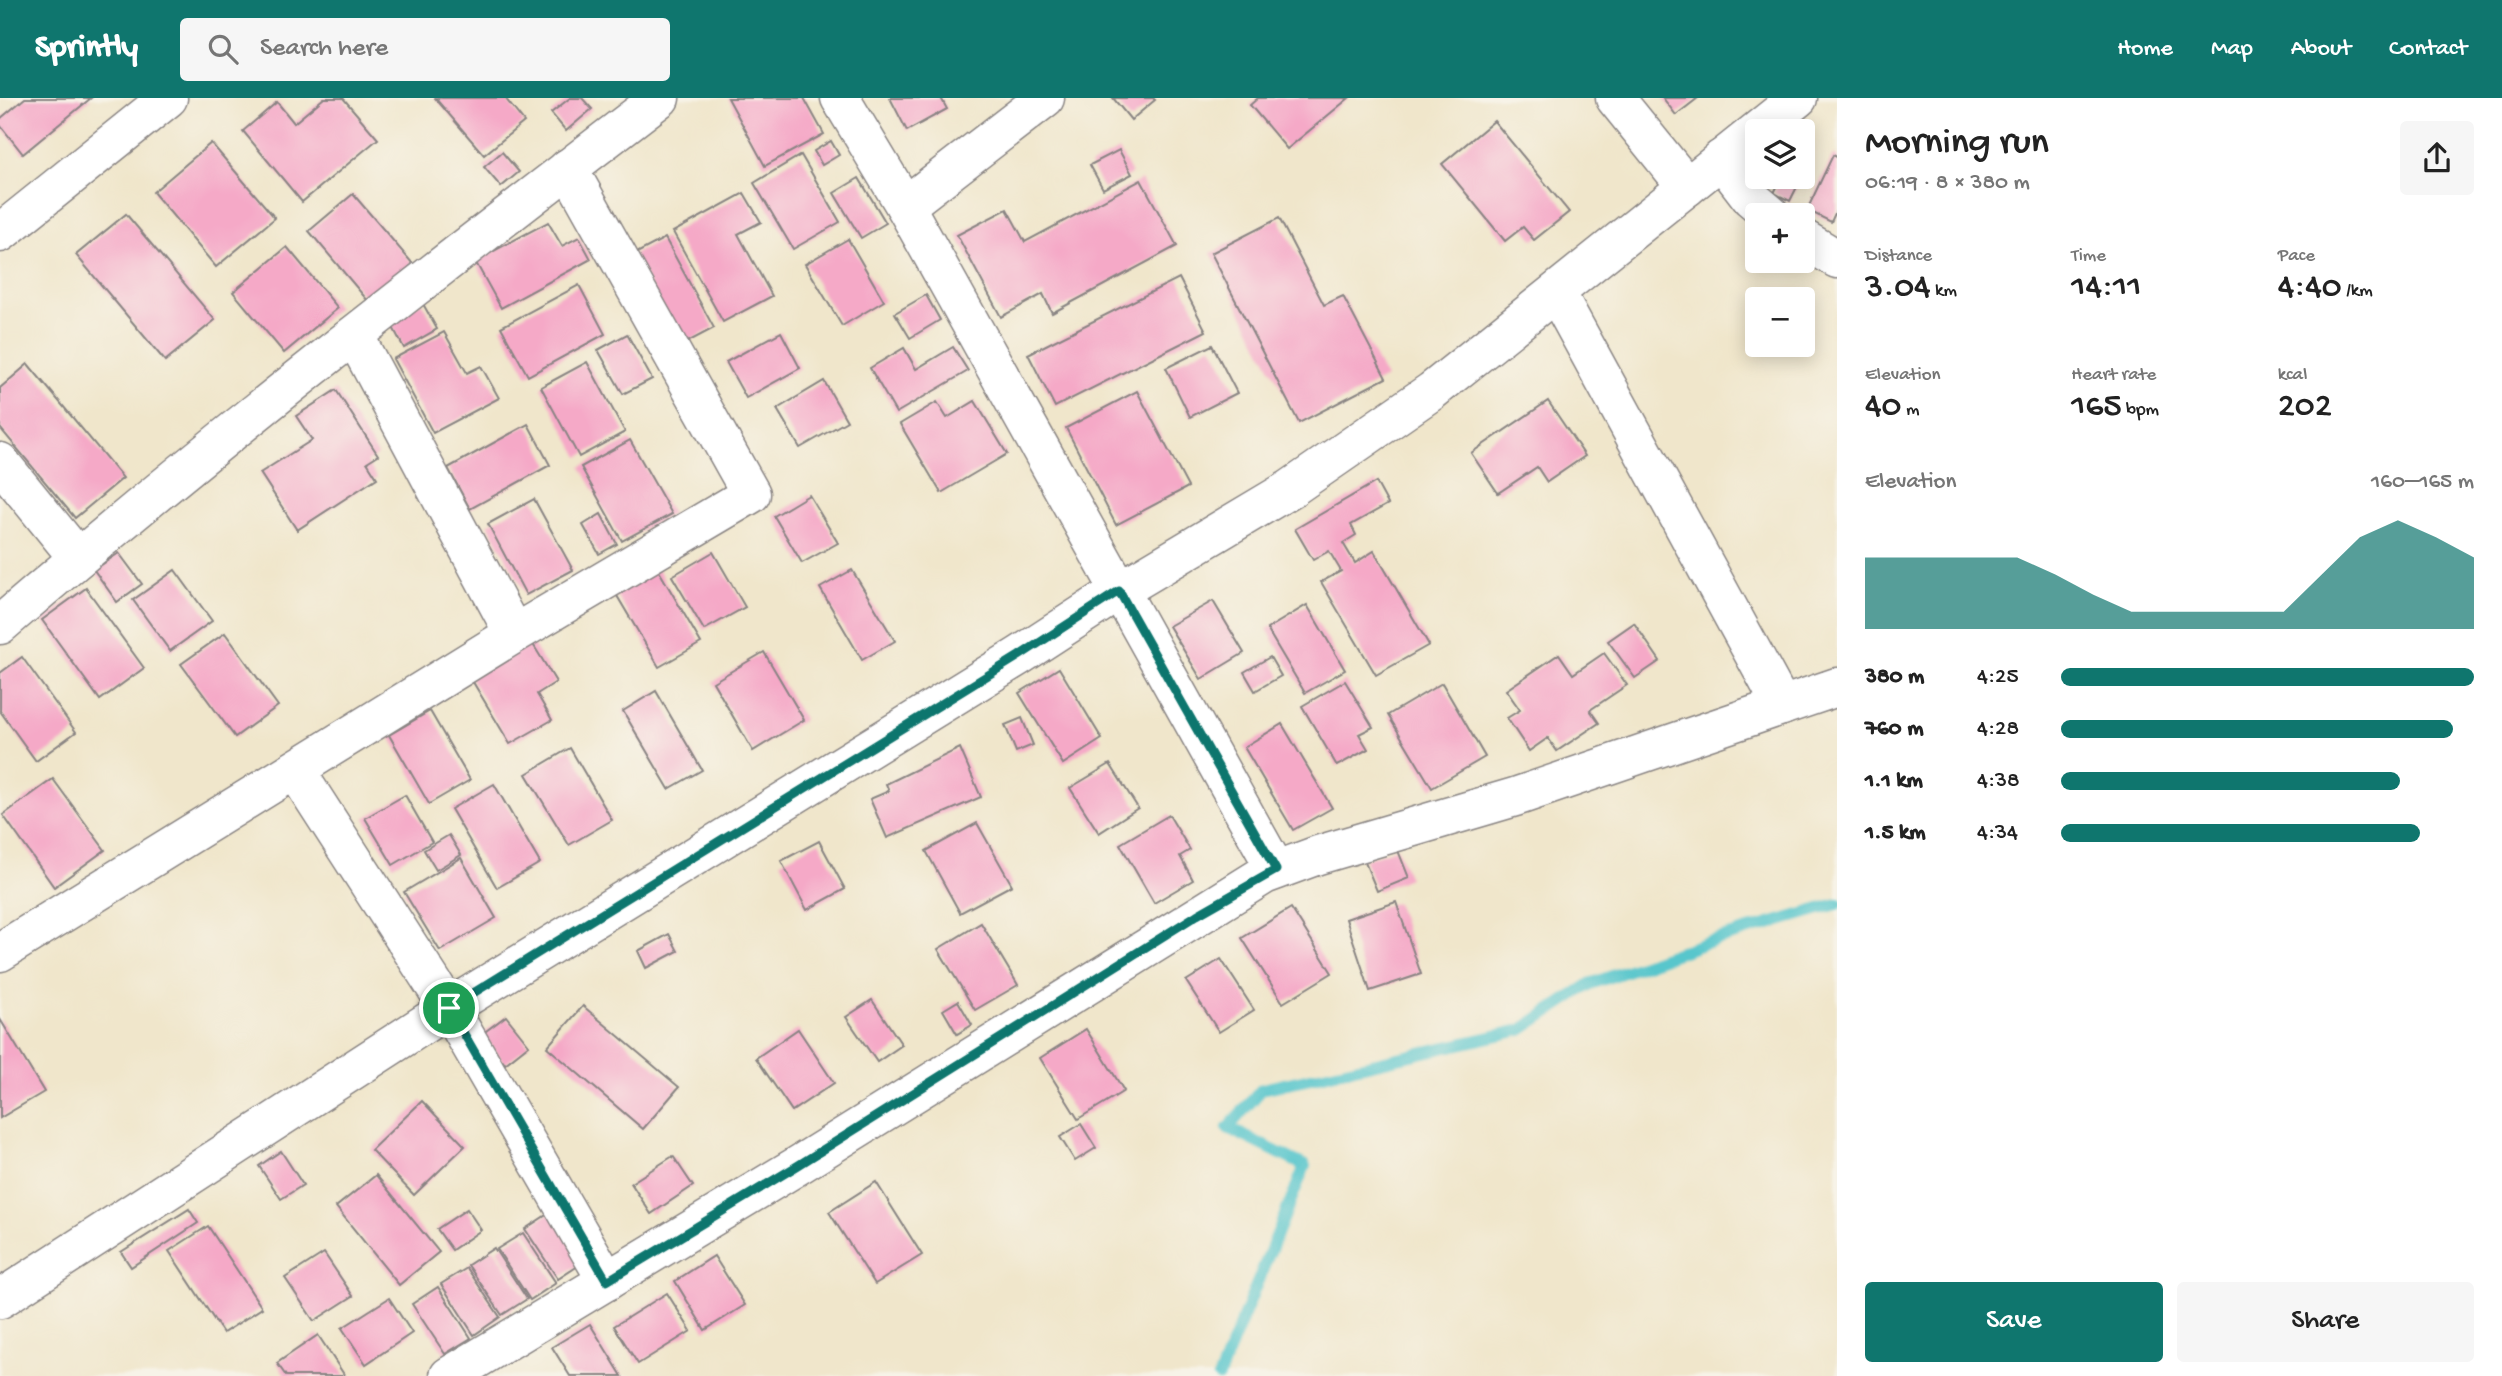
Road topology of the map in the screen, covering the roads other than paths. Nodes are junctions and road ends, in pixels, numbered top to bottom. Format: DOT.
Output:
graph roads {
  1 [pos="168,98"];
  2 [pos="660,98"];
  3 [pos="840,98"];
  4 [pos="1045,98"];
  5 [pos="1615,98"];
  6 [pos="1798,98"];
  7 [pos="1721,159"];
  8 [pos="568,169"];
  9 [pos="1687,187"];
  10 [pos="1757,203"];
  11 [pos="905,206"];
  12 [pos="0,233"];
  13 [pos="1815,246"];
  14 [pos="1837,259"];
  15 [pos="1557,294"];
  16 [pos="354,335"];
  17 [pos="0,462"];
  18 [pos="78,558"];
  19 [pos="1119,591"];
  20 [pos="0,625"];
  21 [pos="514,634"];
  22 [pos="1837,687"];
  23 [pos="1782,706"];
  24 [pos="296,771"];
  25 [pos="1276,870"];
  26 [pos="0,952"];
  27 [pos="449,1008"];
  28 [pos="607,1281"];
  29 [pos="0,1298"];
  30 [pos="449,1376"];
  1 -- 12 [label="street"];
  2 -- 8 [label="street"];
  3 -- 11 [label="street"];
  4 -- 11 [label="street"];
  5 -- 9 [label="street"];
  6 -- 7 [label="street"];
  7 -- 9 [label="street"];
  7 -- 10 [label="street"];
  8 -- 16 [label="street"];
  8 -- 21 [label="street"];
  9 -- 15 [label="street"];
  11 -- 19 [label="street"];
  13 -- 14 [label="street"];
  15 -- 19 [label="street"];
  15 -- 23 [label="street"];
  16 -- 18 [label="street"];
  16 -- 21 [label="street"];
  17 -- 18 [label="street"];
  18 -- 20 [label="street"];
  19 -- 25 [label="street"];
  19 -- 27 [label="street"];
  21 -- 24 [label="street"];
  22 -- 23 [label="street"];
  23 -- 25 [label="street"];
  24 -- 26 [label="street"];
  24 -- 27 [label="street"];
  25 -- 28 [label="street"];
  27 -- 28 [label="street"];
  27 -- 29 [label="street"];
  28 -- 30 [label="street"];
}
